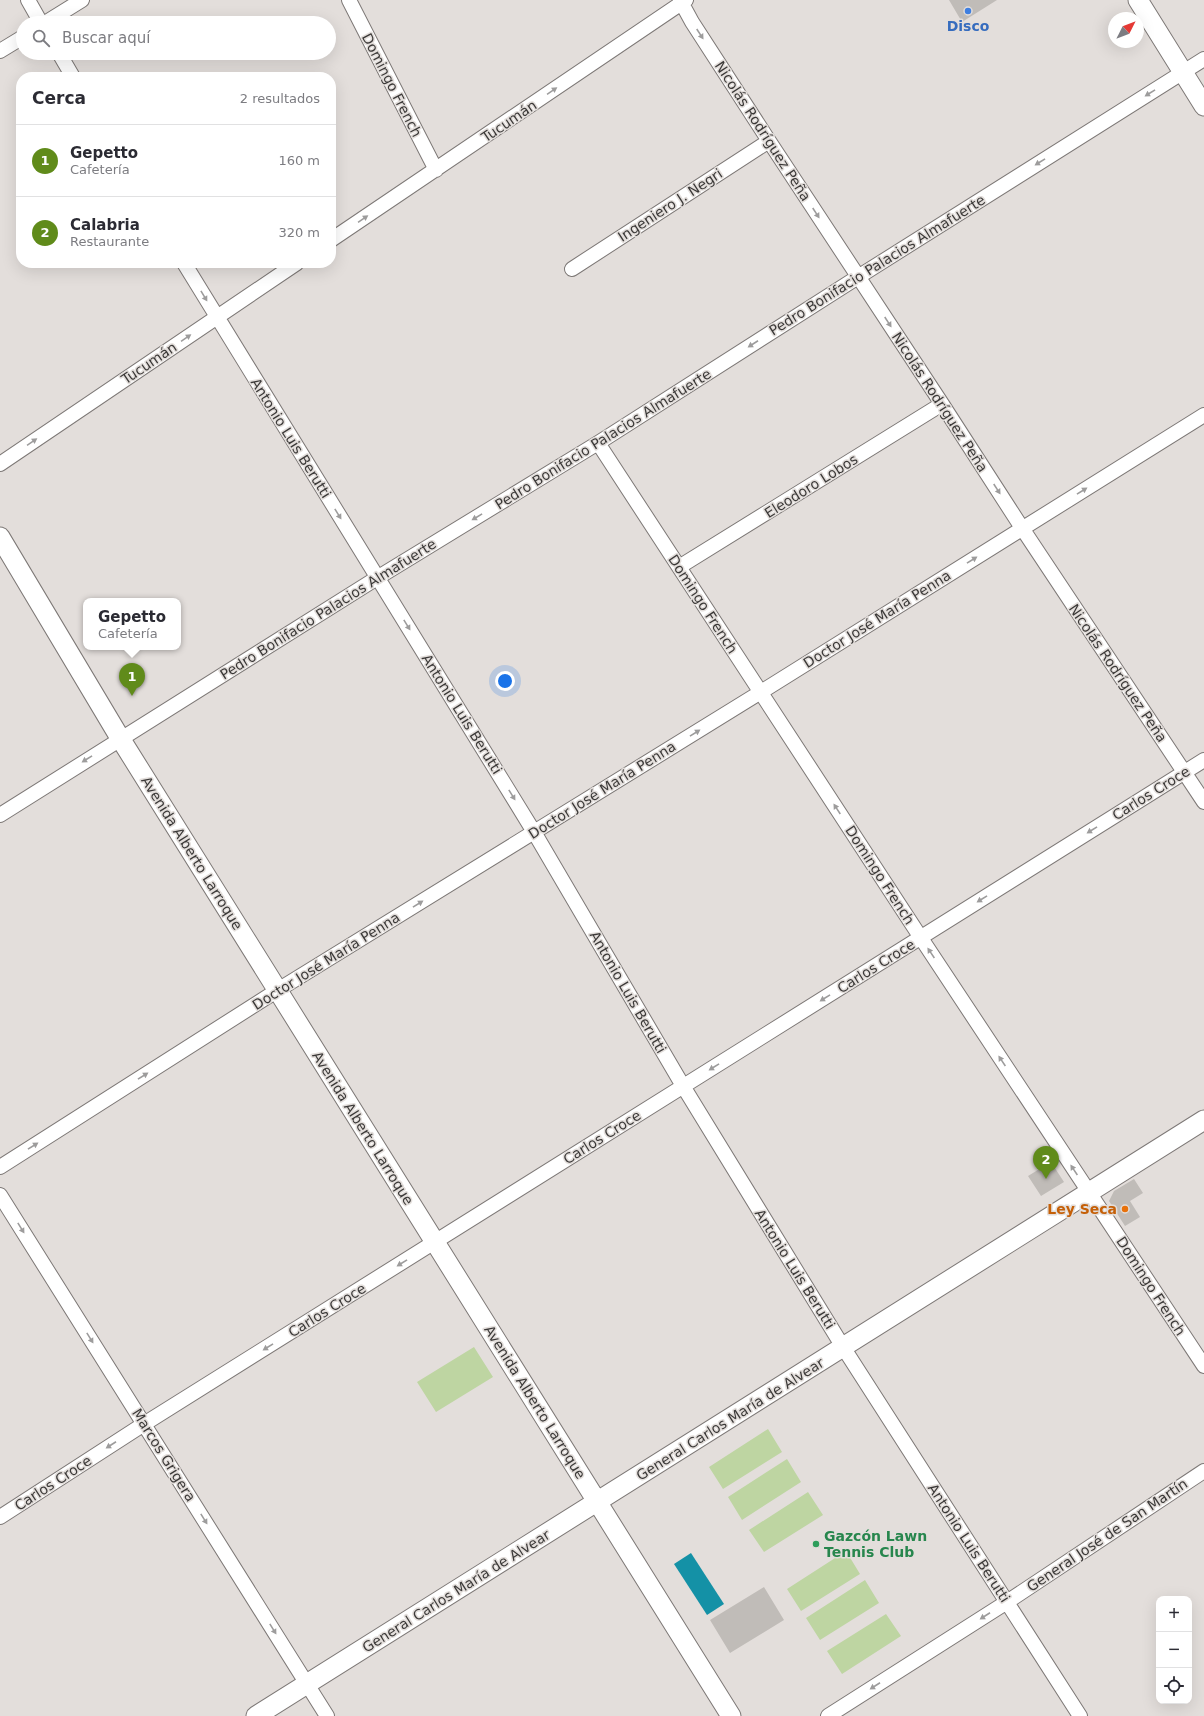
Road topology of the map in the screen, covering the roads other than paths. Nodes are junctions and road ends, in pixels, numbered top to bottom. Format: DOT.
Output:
graph roads {
  1 [pos="28,0"];
  2 [pos="82,0"];
  3 [pos="349,0"];
  4 [pos="1138,0"];
  5 [pos="683,1"];
  6 [pos="37,16"];
  7 [pos="56,16"];
  8 [pos="16,41"];
  9 [pos="0,51"];
  10 [pos="1204,59"];
  11 [pos="63,60"];
  12 [pos="70,72"];
  13 [pos="1183,72"];
  14 [pos="1204,106"];
  15 [pos="769,141"];
  16 [pos="436,170"];
  17 [pos="336,237"];
  18 [pos="187,268"];
  19 [pos="290,268"];
  20 [pos="572,269"];
  21 [pos="858,277"];
  22 [pos="216,317"];
  23 [pos="942,404"];
  24 [pos="1204,415"];
  25 [pos="598,443"];
  26 [pos="0,464"];
  27 [pos="1022,528"];
  28 [pos="0,537"];
  29 [pos="679,567"];
  30 [pos="377,578"];
  31 [pos="761,692"];
  32 [pos="120,738"];
  33 [pos="1204,760"];
  34 [pos="1184,772"];
  35 [pos="1204,802"];
  36 [pos="0,815"];
  37 [pos="534,832"];
  38 [pos="921,938"];
  39 [pos="278,990"];
  40 [pos="683,1086"];
  41 [pos="1204,1120"];
  42 [pos="0,1167"];
  43 [pos="1089,1192"];
  44 [pos="0,1195"];
  45 [pos="435,1242"];
  46 [pos="843,1347"];
  47 [pos="1204,1366"];
  48 [pos="144,1424"];
  49 [pos="1204,1471"];
  50 [pos="598,1503"];
  51 [pos="0,1517"];
  52 [pos="1007,1602"];
  53 [pos="307,1684"];
  54 [pos="256,1716"];
  55 [pos="327,1716"];
  56 [pos="731,1716"];
  57 [pos="828,1716"];
  58 [pos="1080,1716"];
  1 -- 6 [label="street"];
  2 -- 7 [label="street"];
  3 -- 16 [label="street, Domingo French"];
  4 -- 13 [label="main road"];
  5 -- 15 [label="street, Nicolás Rodríguez Peña, one-way"];
  16 -- 5 [label="street, Tucumán, one-way"];
  8 -- 9 [label="street"];
  10 -- 13 [label="street, Pedro Bonifacio Palacios Almafuerte"];
  11 -- 12 [label="street"];
  13 -- 14 [label="main road"];
  13 -- 21 [label="street, Pedro Bonifacio Palacios Almafuerte, one-way"];
  15 -- 20 [label="street, Ingeniero J. Negri"];
  15 -- 21 [label="street, Nicolás Rodríguez Peña, one-way"];
  17 -- 16 [label="street, Tucumán, one-way"];
  18 -- 22 [label="street, Antonio Luis Berutti, one-way"];
  19 -- 22 [label="street, Tucumán"];
  21 -- 23 [label="street, Nicolás Rodríguez Peña, one-way"];
  21 -- 25 [label="street, Pedro Bonifacio Palacios Almafuerte, one-way"];
  26 -- 22 [label="street, Tucumán, one-way"];
  22 -- 30 [label="street, Antonio Luis Berutti, one-way"];
  23 -- 27 [label="street, Nicolás Rodríguez Peña, one-way"];
  23 -- 29 [label="street, Eleodoro Lobos"];
  27 -- 24 [label="street, Doctor José María Penna, one-way"];
  25 -- 29 [label="street, Domingo French"];
  25 -- 30 [label="street, Pedro Bonifacio Palacios Almafuerte, one-way"];
  31 -- 27 [label="street, Doctor José María Penna, one-way"];
  27 -- 34 [label="street, Nicolás Rodríguez Peña"];
  28 -- 32 [label="main road, Avenida Alberto Larroque"];
  29 -- 31 [label="street, Domingo French"];
  30 -- 32 [label="street, Pedro Bonifacio Palacios Almafuerte"];
  30 -- 37 [label="street, Antonio Luis Berutti, one-way"];
  37 -- 31 [label="street, Doctor José María Penna, one-way"];
  38 -- 31 [label="street, Domingo French, one-way"];
  32 -- 36 [label="street, Pedro Bonifacio Palacios Almafuerte, one-way"];
  32 -- 39 [label="main road, Avenida Alberto Larroque"];
  33 -- 34 [label="street, Carlos Croce"];
  34 -- 35 [label="street, Nicolás Rodríguez Peña"];
  34 -- 38 [label="street, Carlos Croce, one-way"];
  39 -- 37 [label="street, Doctor José María Penna, one-way"];
  37 -- 40 [label="street, Antonio Luis Berutti"];
  38 -- 40 [label="street, Carlos Croce, one-way"];
  43 -- 38 [label="street, Domingo French, one-way"];
  42 -- 39 [label="street, Doctor José María Penna, one-way"];
  39 -- 45 [label="main road, Avenida Alberto Larroque"];
  40 -- 45 [label="street, Carlos Croce"];
  40 -- 46 [label="street, Antonio Luis Berutti"];
  41 -- 43 [label="main road, General Carlos María de Alvear"];
  43 -- 46 [label="main road, General Carlos María de Alvear"];
  43 -- 47 [label="street, Domingo French"];
  44 -- 48 [label="street, Marcos Grigera, one-way"];
  45 -- 48 [label="street, Carlos Croce, one-way"];
  45 -- 50 [label="main road, Avenida Alberto Larroque"];
  46 -- 50 [label="main road, General Carlos María de Alvear"];
  46 -- 52 [label="street, Antonio Luis Berutti"];
  48 -- 51 [label="street, Carlos Croce, one-way"];
  48 -- 53 [label="street, Marcos Grigera, one-way"];
  49 -- 52 [label="street, General José de San Martín"];
  50 -- 53 [label="main road, General Carlos María de Alvear"];
  50 -- 56 [label="main road, Avenida Alberto Larroque"];
  52 -- 57 [label="street, General José de San Martín, one-way"];
  52 -- 58 [label="street, Antonio Luis Berutti"];
  53 -- 54 [label="main road, General Carlos María de Alvear"];
  53 -- 55 [label="street, Marcos Grigera"];
}
